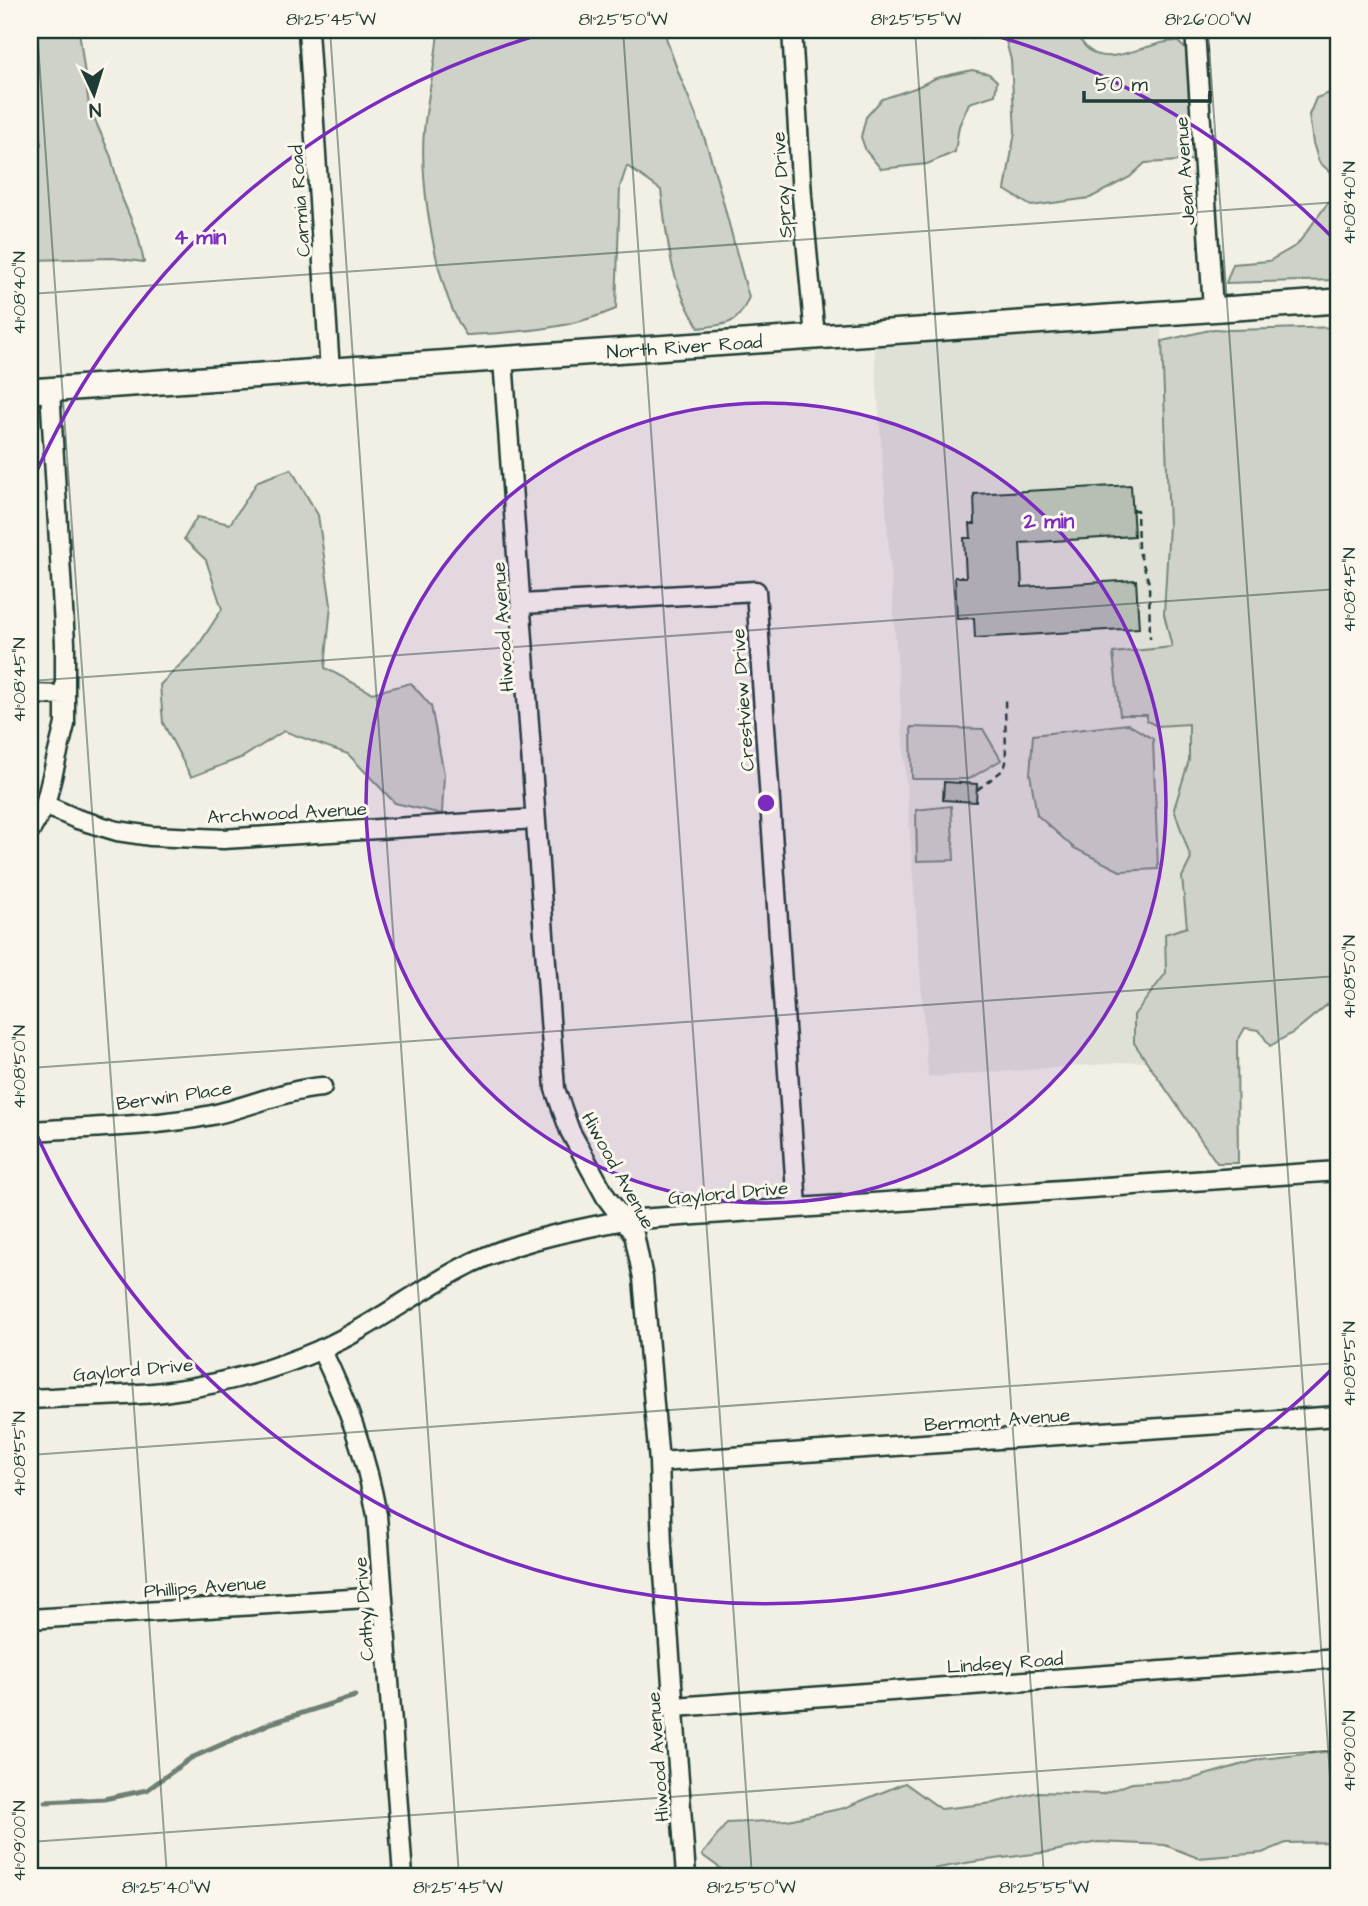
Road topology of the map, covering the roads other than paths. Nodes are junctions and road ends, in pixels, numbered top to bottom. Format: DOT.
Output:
graph roads {
  1 [pos="308,30"];
  2 [pos="792,30"];
  3 [pos="1195,30"];
  4 [pos="1338,301"];
  5 [pos="1213,309"];
  6 [pos="815,337"];
  7 [pos="503,359"];
  8 [pos="330,371"];
  9 [pos="40,391"];
  10 [pos="522,604"];
  11 [pos="30,694"];
  12 [pos="65,695"];
  13 [pos="45,805"];
  14 [pos="536,819"];
  15 [pos="30,831"];
  16 [pos="322,1087"];
  17 [pos="30,1130"];
  18 [pos="1338,1171"];
  19 [pos="797,1207"];
  20 [pos="624,1220"];
  21 [pos="321,1349"];
  22 [pos="30,1399"];
  23 [pos="1338,1416"];
  24 [pos="659,1462"];
  25 [pos="383,1597"];
  26 [pos="30,1619"];
  27 [pos="1338,1658"];
  28 [pos="675,1707"];
  29 [pos="403,1876"];
  30 [pos="686,1876"];
  1 -- 8 [label="street, Carmia Road"];
  2 -- 6 [label="street, Spray Drive"];
  3 -- 5 [label="street, Jean Avenue"];
  4 -- 5 [label="street, North River Road"];
  5 -- 6 [label="street, North River Road"];
  6 -- 7 [label="street, North River Road"];
  7 -- 8 [label="street, North River Road"];
  7 -- 10 [label="street, Hiwood Avenue"];
  8 -- 9 [label="street, North River Road"];
  9 -- 12 [label="street"];
  10 -- 14 [label="street, Hiwood Avenue"];
  10 -- 19 [label="street, Crestview Drive"];
  11 -- 12 [label="street"];
  12 -- 13 [label="street"];
  13 -- 14 [label="street, Archwood Avenue"];
  13 -- 15 [label="street"];
  14 -- 20 [label="street, Hiwood Avenue"];
  16 -- 17 [label="street, Berwin Place"];
  18 -- 19 [label="street, Gaylord Drive"];
  19 -- 20 [label="street, Gaylord Drive"];
  20 -- 21 [label="street, Gaylord Drive"];
  20 -- 24 [label="street, Hiwood Avenue"];
  21 -- 22 [label="street, Gaylord Drive"];
  21 -- 25 [label="street, Cathy Drive"];
  23 -- 24 [label="street, Bermont Avenue"];
  24 -- 28 [label="street, Hiwood Avenue"];
  25 -- 26 [label="street, Phillips Avenue"];
  25 -- 29 [label="street, Cathy Drive"];
  27 -- 28 [label="street, Lindsey Road"];
  28 -- 30 [label="street, Hiwood Avenue"];
}
